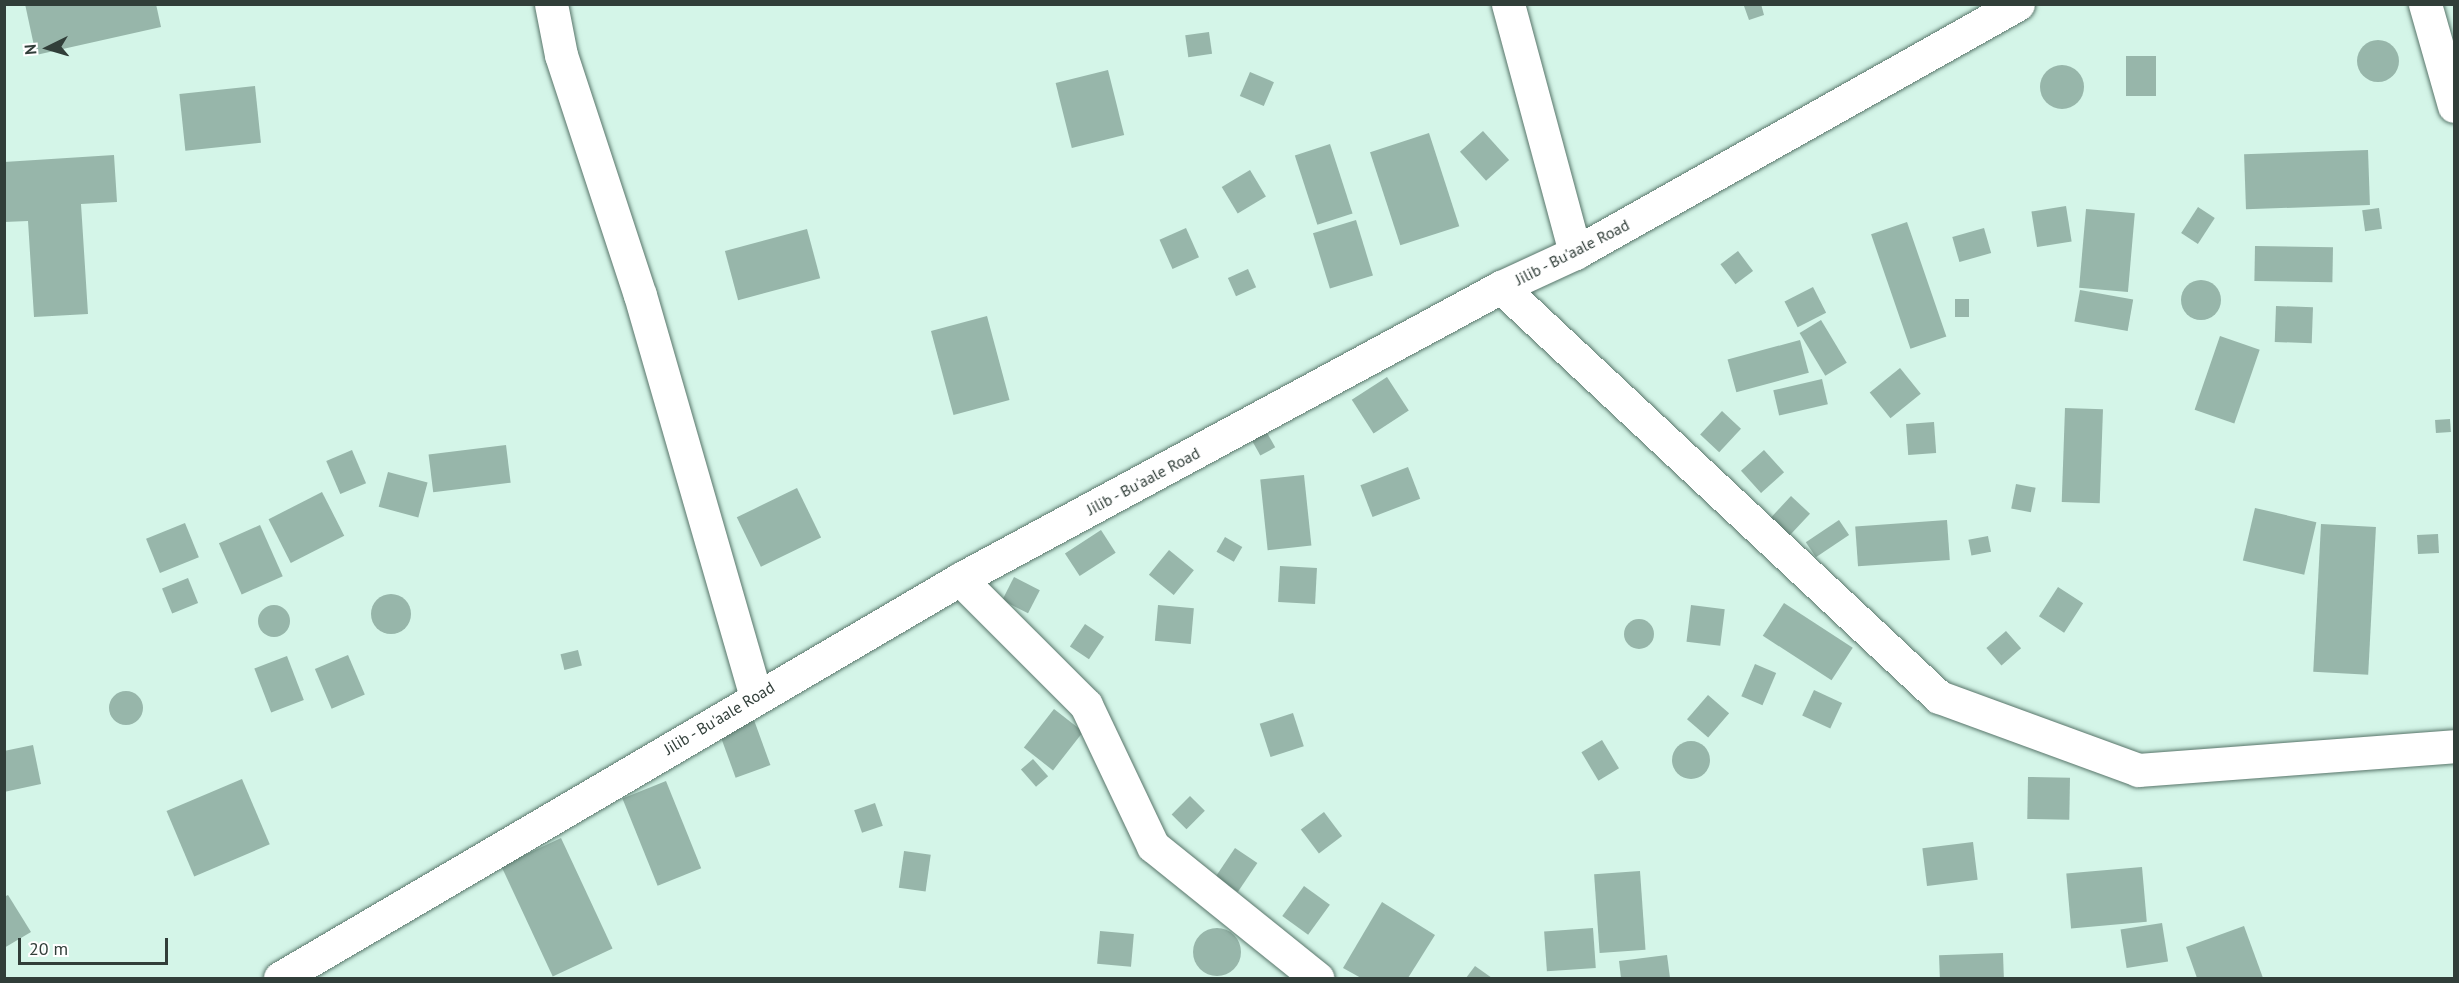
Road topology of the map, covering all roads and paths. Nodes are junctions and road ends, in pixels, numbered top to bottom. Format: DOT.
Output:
graph roads {
  1 [pos="551,4"];
  2 [pos="1508,4"];
  3 [pos="2018,4"];
  4 [pos="2425,4"];
  5 [pos="2454,106"];
  6 [pos="1575,253"];
  7 [pos="1501,287"];
  8 [pos="960,579"];
  9 [pos="756,696"];
  10 [pos="2454,746"];
  11 [pos="280,978"];
  12 [pos="1317,978"];
  1 -- 9 [label="street"];
  2 -- 6 [label="street"];
  3 -- 6 [label="street, Jilib - Bu'aale Road"];
  4 -- 5 [label="street"];
  6 -- 7 [label="street, Jilib - Bu'aale Road"];
  7 -- 8 [label="street, Jilib - Bu'aale Road"];
  7 -- 10 [label="street"];
  8 -- 9 [label="street, Jilib - Bu'aale Road"];
  8 -- 12 [label="street"];
  9 -- 11 [label="street, Jilib - Bu'aale Road"];
}
